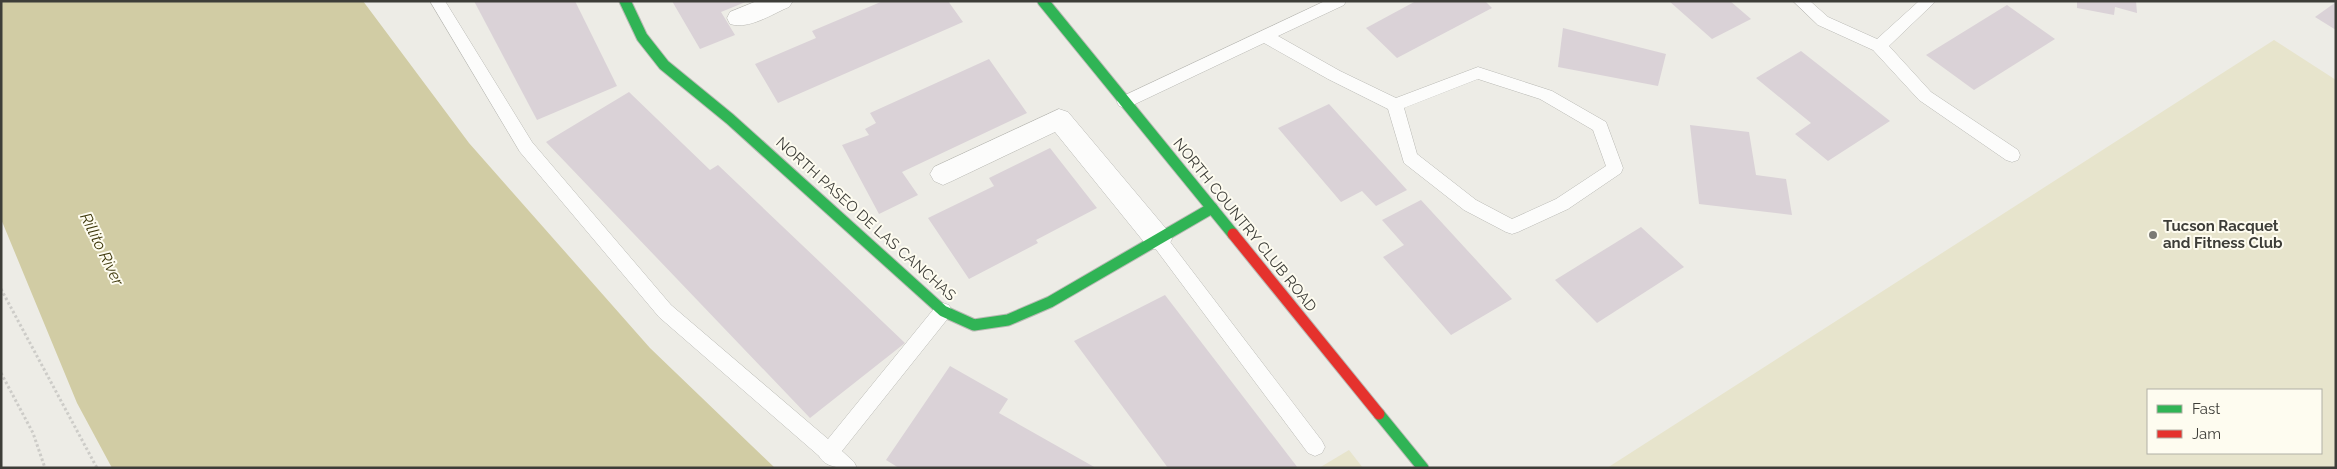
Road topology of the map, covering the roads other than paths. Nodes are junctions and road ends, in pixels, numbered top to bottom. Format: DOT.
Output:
graph roads {
  1 [pos="437,1"];
  2 [pos="625,1"];
  3 [pos="780,1"];
  4 [pos="1043,1"];
  5 [pos="1339,1"];
  6 [pos="1800,1"];
  7 [pos="1929,1"];
  8 [pos="739,18"];
  9 [pos="1265,36"];
  10 [pos="1879,46"];
  11 [pos="1126,102"];
  12 [pos="1395,105"];
  13 [pos="2012,155"];
  14 [pos="943,174"];
  15 [pos="1212,208"];
  16 [pos="1158,239"];
  17 [pos="943,310"];
  18 [pos="1315,447"];
  19 [pos="828,454"];
  20 [pos="847,468"];
  21 [pos="1423,468"];
  1 -- 19 [label="lane"];
  2 -- 17 [label="street, NORTH PASEO DE LAS CANCHAS"];
  3 -- 8 [label="street"];
  4 -- 11 [label="street, NORTH COUNTRY CLUB ROAD"];
  5 -- 9 [label="lane"];
  6 -- 10 [label="lane"];
  7 -- 10 [label="lane"];
  9 -- 11 [label="lane"];
  9 -- 12 [label="lane"];
  10 -- 13 [label="lane"];
  11 -- 15 [label="street, NORTH COUNTRY CLUB ROAD"];
  12 -- 12 [label="lane"];
  14 -- 16 [label="street"];
  15 -- 16 [label="street, NORTH PASEO DE LAS CANCHAS"];
  15 -- 21 [label="street, NORTH COUNTRY CLUB ROAD"];
  16 -- 17 [label="street, NORTH PASEO DE LAS CANCHAS"];
  16 -- 18 [label="lane"];
  17 -- 19 [label="lane"];
  19 -- 20 [label="lane"];
}
